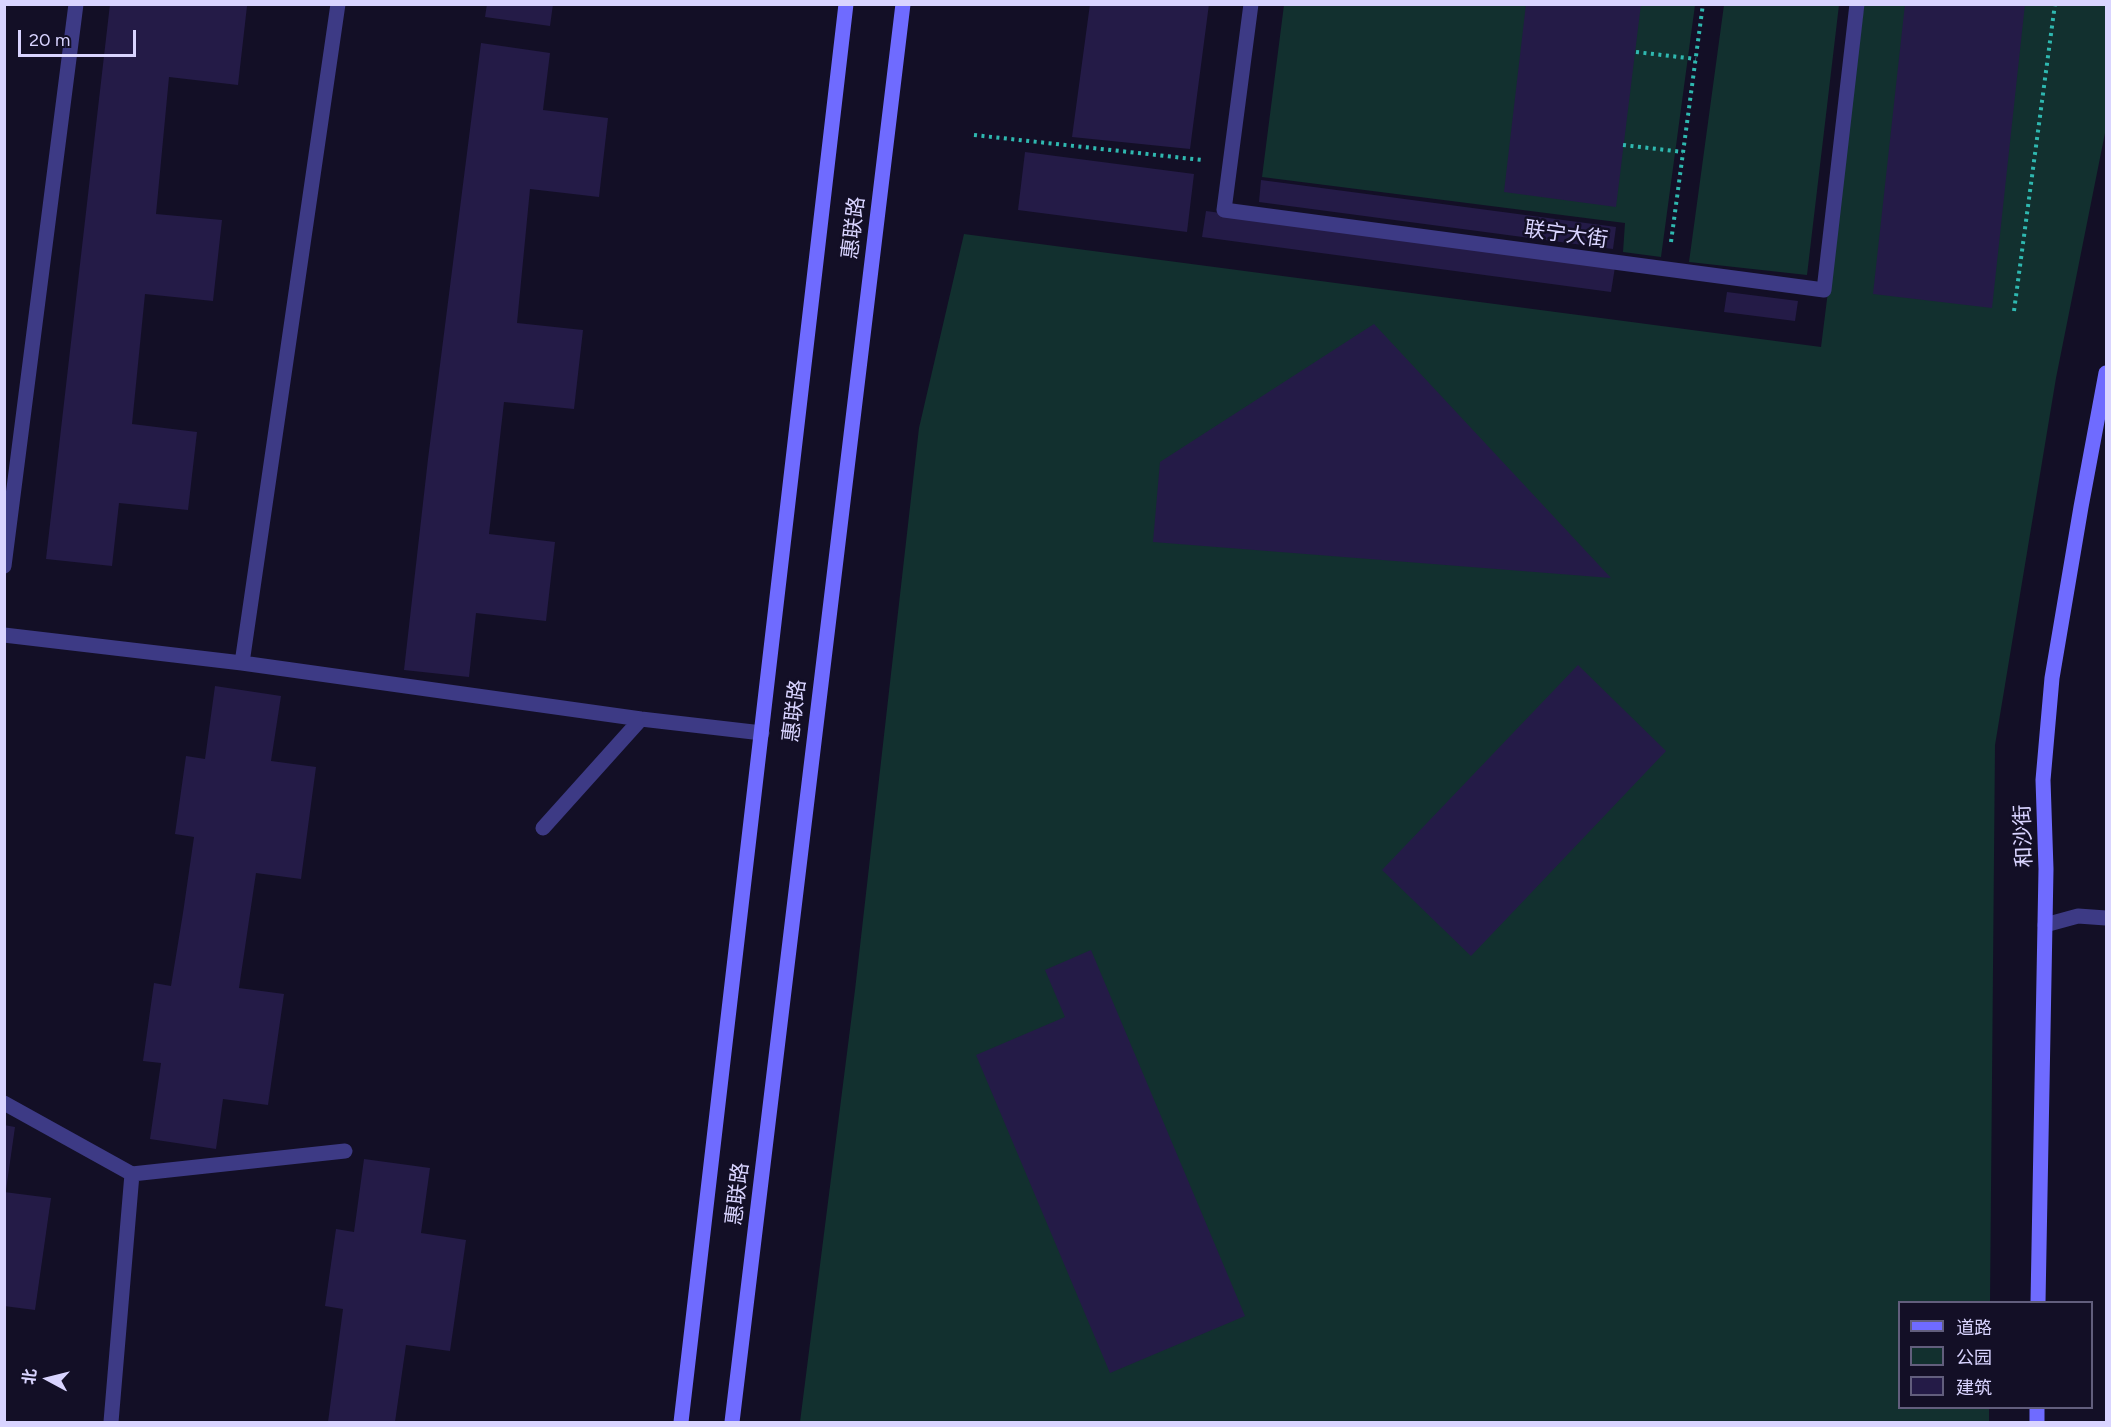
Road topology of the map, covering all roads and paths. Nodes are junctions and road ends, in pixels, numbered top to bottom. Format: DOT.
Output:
graph roads {
  1 [pos="76,4"];
  2 [pos="338,4"];
  3 [pos="846,4"];
  4 [pos="903,4"];
  5 [pos="1251,4"];
  6 [pos="1703,4"];
  7 [pos="1857,4"];
  8 [pos="2055,4"];
  9 [pos="1636,52"];
  10 [pos="1696,59"];
  11 [pos="974,135"];
  12 [pos="1623,145"];
  13 [pos="1683,152"];
  14 [pos="1230,163"];
  15 [pos="1667,270"];
  16 [pos="2014,310"];
  17 [pos="2106,372"];
  18 [pos="4,566"];
  19 [pos="4,635"];
  20 [pos="242,663"];
  21 [pos="641,719"];
  22 [pos="762,733"];
  23 [pos="543,828"];
  24 [pos="2106,918"];
  25 [pos="2045,925"];
  26 [pos="4,1103"];
  27 [pos="345,1151"];
  28 [pos="132,1174"];
  29 [pos="2038,1301"];
  30 [pos="111,1422"];
  31 [pos="681,1422"];
  32 [pos="732,1422"];
  1 -- 18 [label="street"];
  2 -- 20 [label="street"];
  3 -- 22 [label="street, 惠联路"];
  4 -- 32 [label="street, 惠联路"];
  5 -- 14 [label="street, 联宁大街"];
  6 -- 10 [label="path"];
  7 -- 15 [label="street, 联宁大街"];
  8 -- 16 [label="path"];
  9 -- 10 [label="path"];
  10 -- 13 [label="path"];
  11 -- 14 [label="path"];
  12 -- 13 [label="path"];
  13 -- 15 [label="path"];
  14 -- 15 [label="street, 联宁大街"];
  17 -- 25 [label="street, 和沙街"];
  19 -- 20 [label="street"];
  20 -- 21 [label="street"];
  21 -- 22 [label="street"];
  21 -- 23 [label="street"];
  22 -- 31 [label="street, 惠联路"];
  24 -- 25 [label="street"];
  25 -- 29 [label="street, 和沙街"];
  26 -- 28 [label="street"];
  27 -- 28 [label="street"];
  28 -- 30 [label="street"];
}
